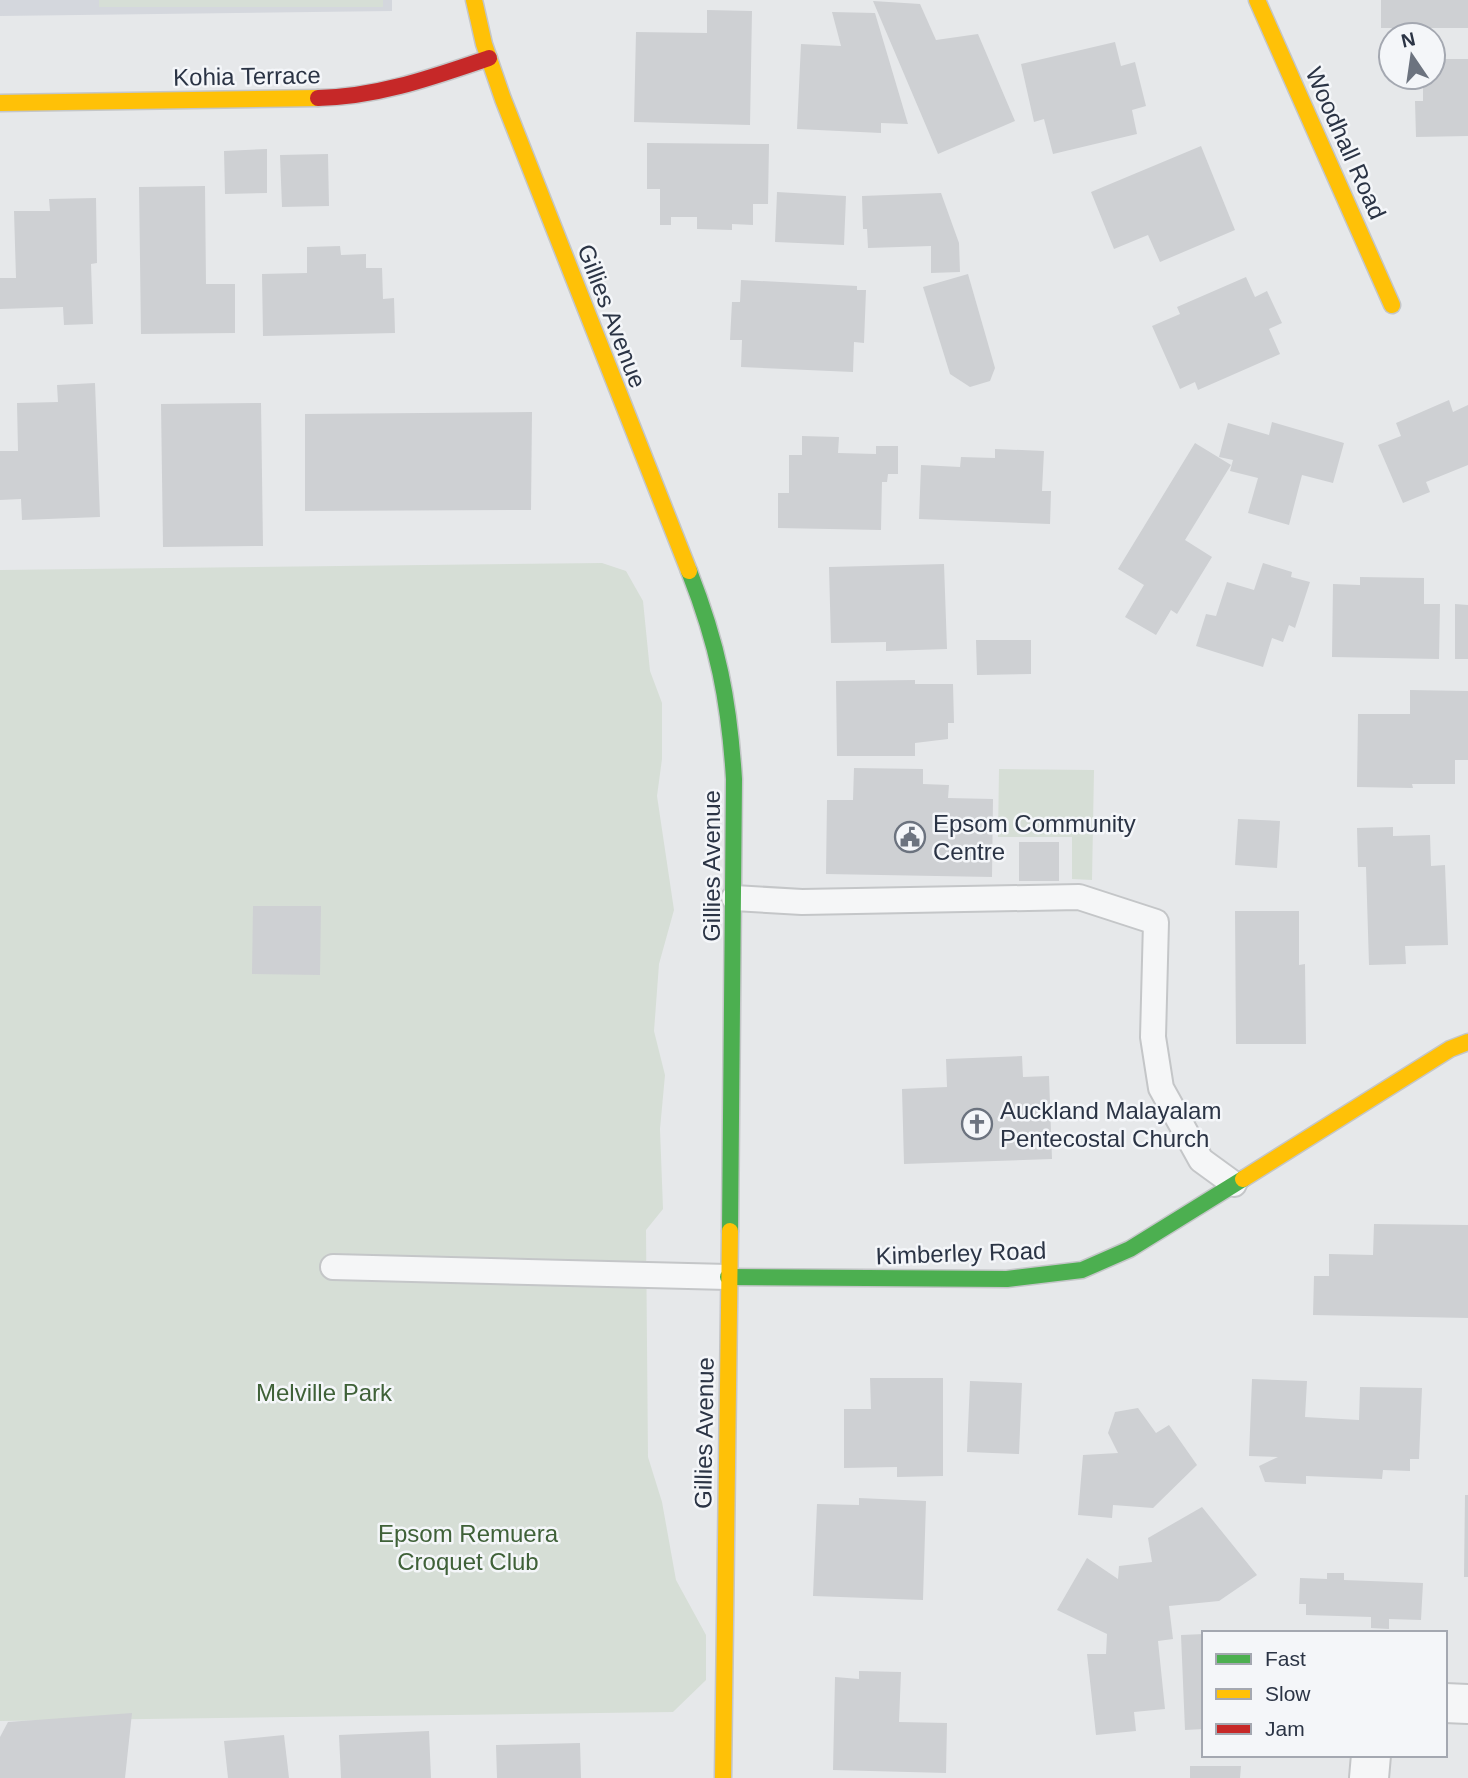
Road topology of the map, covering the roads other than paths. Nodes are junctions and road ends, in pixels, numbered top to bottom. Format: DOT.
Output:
graph roads {
  1 [pos="474,0"];
  2 [pos="1257,0"];
  3 [pos="489,58"];
  4 [pos="0,103"];
  5 [pos="1392,305"];
  6 [pos="734,898"];
  7 [pos="1468,1042"];
  8 [pos="1234,1184"];
  9 [pos="333,1267"];
  10 [pos="728,1277"];
  11 [pos="1447,1703"];
  12 [pos="1468,1704"];
  13 [pos="1371,1757"];
  14 [pos="723,1778"];
  15 [pos="1369,1778"];
  1 -- 3 [label="main road, Gillies Avenue"];
  2 -- 5 [label="main road, Woodhall Road"];
  3 -- 4 [label="main road, Kohia Terrace"];
  3 -- 6 [label="main road, Gillies Avenue"];
  6 -- 8 [label="lane"];
  6 -- 10 [label="main road, Gillies Avenue"];
  7 -- 8 [label="main road, Kimberley Road"];
  8 -- 10 [label="main road, Kimberley Road"];
  9 -- 10 [label="lane"];
  10 -- 14 [label="main road, Gillies Avenue"];
  11 -- 12 [label="street"];
  13 -- 15 [label="street"];
}
